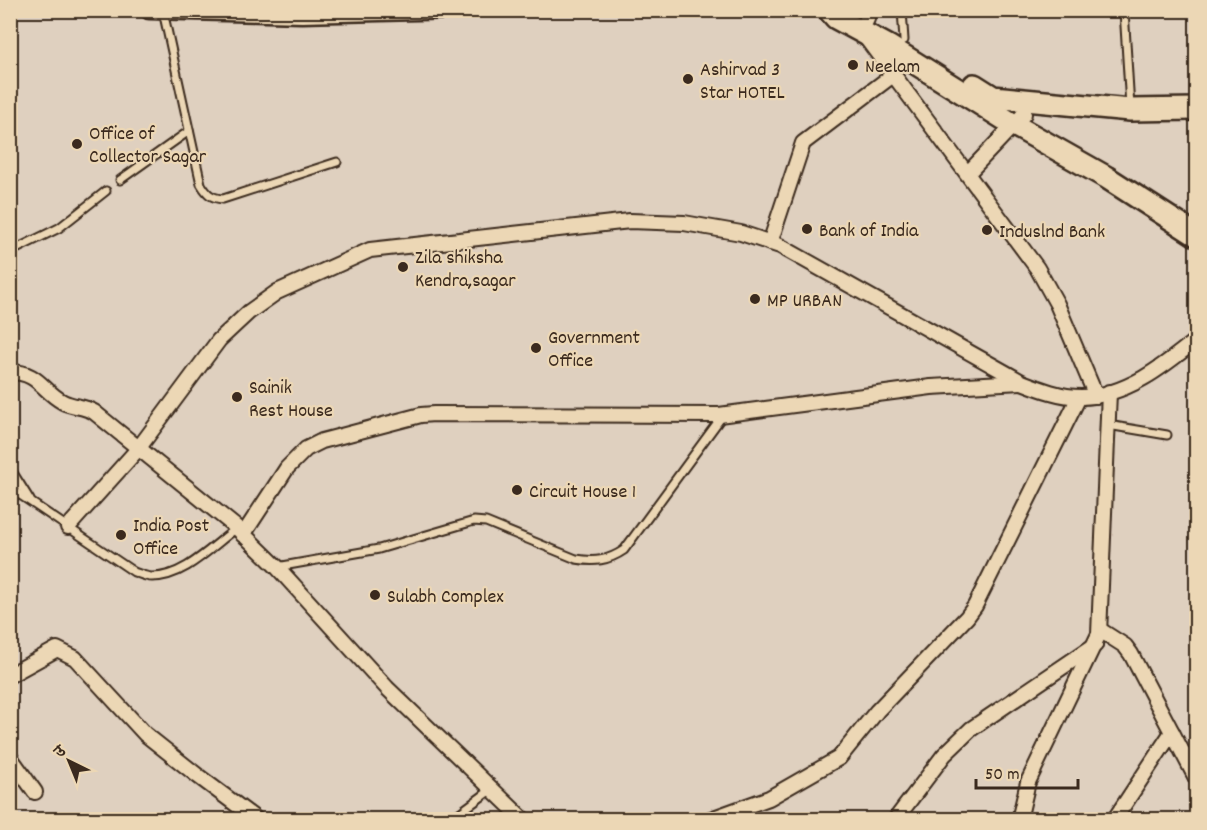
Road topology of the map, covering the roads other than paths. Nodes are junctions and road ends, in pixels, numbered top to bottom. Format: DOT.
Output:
graph roads {
  1 [pos="149,10"];
  2 [pos="457,10"];
  3 [pos="829,10"];
  4 [pos="847,10"];
  5 [pos="902,10"];
  6 [pos="1124,10"];
  7 [pos="163,11"];
  8 [pos="864,25"];
  9 [pos="904,40"];
  10 [pos="893,75"];
  11 [pos="993,97"];
  12 [pos="1197,109"];
  13 [pos="1131,110"];
  14 [pos="1019,120"];
  15 [pos="189,131"];
  16 [pos="337,162"];
  17 [pos="968,173"];
  18 [pos="120,180"];
  19 [pos="106,190"];
  20 [pos="1197,222"];
  21 [pos="1197,236"];
  22 [pos="770,243"];
  23 [pos="10,252"];
  24 [pos="1197,340"];
  25 [pos="10,372"];
  26 [pos="1022,382"];
  27 [pos="1103,394"];
  28 [pos="1079,397"];
  29 [pos="723,415"];
  30 [pos="1108,425"];
  31 [pos="1167,435"];
  32 [pos="138,449"];
  33 [pos="10,468"];
  34 [pos="10,488"];
  35 [pos="31,501"];
  36 [pos="69,527"];
  37 [pos="240,531"];
  38 [pos="277,567"];
  39 [pos="1100,630"];
  40 [pos="1095,645"];
  41 [pos="10,675"];
  42 [pos="1172,732"];
  43 [pos="10,757"];
  44 [pos="1197,778"];
  45 [pos="492,789"];
  46 [pos="35,792"];
  47 [pos="257,819"];
  48 [pos="450,819"];
  49 [pos="524,819"];
  50 [pos="708,819"];
  51 [pos="895,819"];
  52 [pos="1018,819"];
  53 [pos="1114,819"];
  1 -- 7 [label="street"];
  2 -- 7 [label="street"];
  3 -- 8 [label="main road"];
  4 -- 8 [label="main road"];
  5 -- 9 [label="lane"];
  6 -- 13 [label="lane"];
  7 -- 15 [label="lane"];
  8 -- 9 [label="main road"];
  8 -- 10 [label="street"];
  8 -- 14 [label="main road"];
  9 -- 11 [label="main road"];
  10 -- 17 [label="street"];
  10 -- 22 [label="street"];
  11 -- 13 [label="main road"];
  11 -- 14 [label="main road"];
  12 -- 13 [label="main road"];
  14 -- 17 [label="street"];
  14 -- 20 [label="main road"];
  14 -- 21 [label="main road"];
  15 -- 16 [label="lane"];
  15 -- 18 [label="lane"];
  17 -- 27 [label="street"];
  19 -- 23 [label="lane"];
  22 -- 26 [label="street"];
  22 -- 32 [label="street"];
  24 -- 27 [label="street"];
  25 -- 32 [label="street"];
  26 -- 28 [label="street"];
  26 -- 29 [label="street"];
  27 -- 28 [label="street"];
  27 -- 30 [label="street"];
  28 -- 50 [label="street"];
  29 -- 37 [label="street"];
  29 -- 38 [label="lane"];
  30 -- 31 [label="lane"];
  30 -- 39 [label="street"];
  32 -- 36 [label="street"];
  32 -- 37 [label="street"];
  33 -- 35 [label="lane"];
  34 -- 35 [label="lane"];
  35 -- 36 [label="lane"];
  36 -- 37 [label="lane"];
  37 -- 38 [label="street"];
  38 -- 45 [label="street"];
  39 -- 40 [label="street"];
  39 -- 42 [label="street"];
  40 -- 51 [label="street"];
  40 -- 52 [label="street"];
  41 -- 47 [label="street"];
  42 -- 44 [label="street"];
  42 -- 53 [label="street"];
  43 -- 46 [label="street"];
  45 -- 48 [label="lane"];
  45 -- 49 [label="street"];
}
